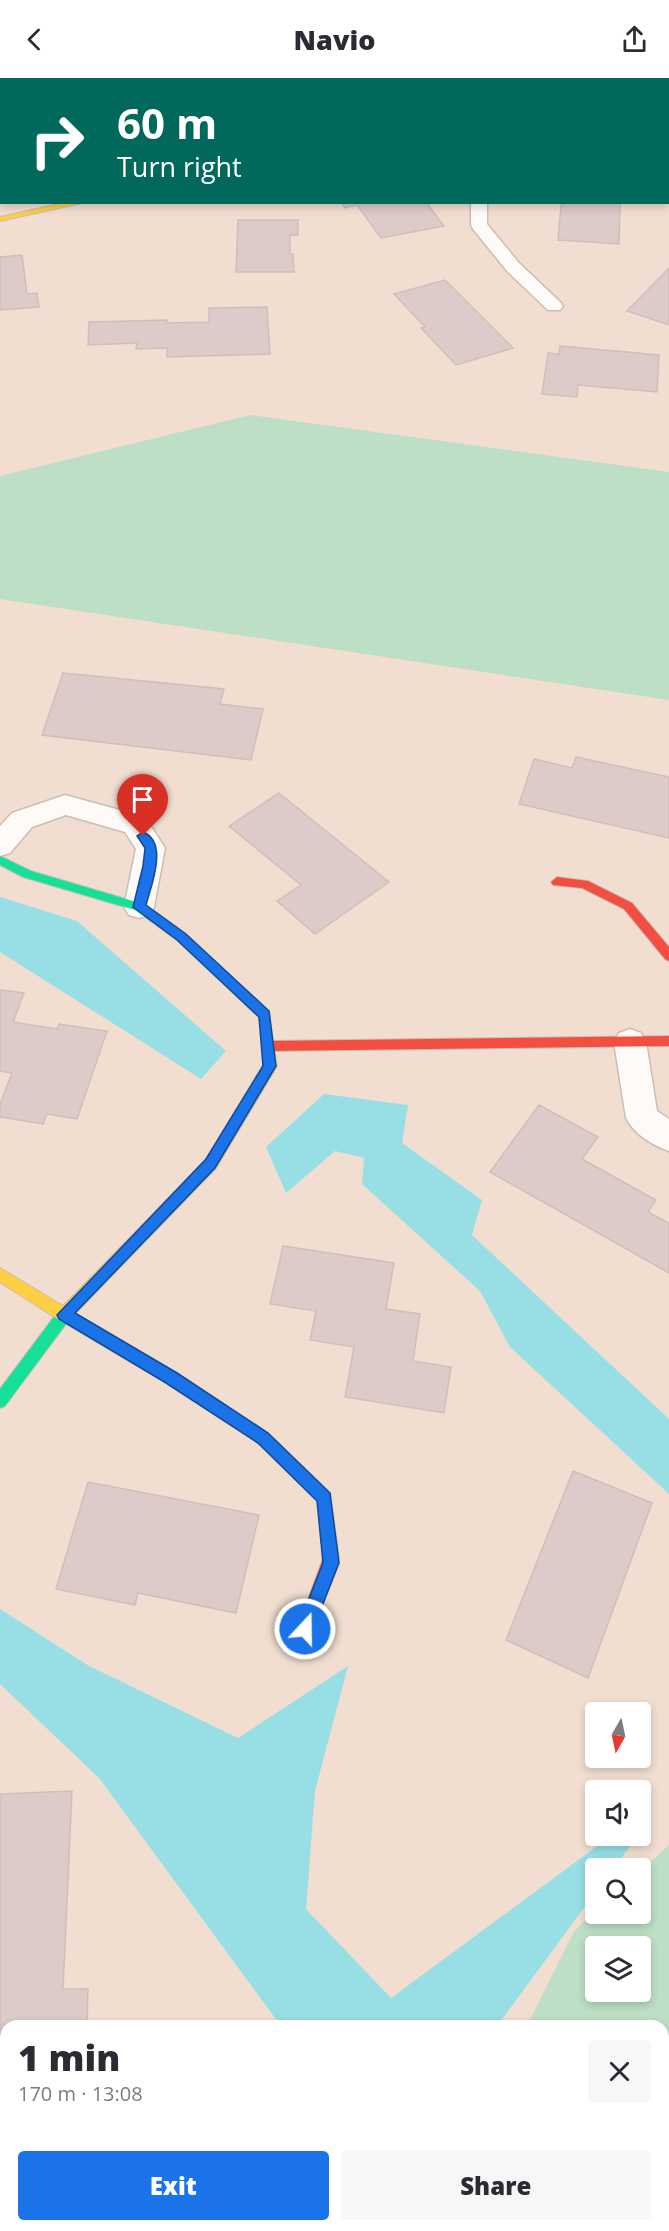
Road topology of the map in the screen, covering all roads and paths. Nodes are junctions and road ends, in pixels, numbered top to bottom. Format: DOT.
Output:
graph roads {
  1 [pos="72,204"];
  2 [pos="479,204"];
  3 [pos="0,219"];
  4 [pos="554,306"];
  5 [pos="0,845"];
  6 [pos="0,860"];
  7 [pos="557,882"];
  8 [pos="139,907"];
  9 [pos="669,956"];
  10 [pos="669,1041"];
  11 [pos="630,1042"];
  12 [pos="268,1046"];
  13 [pos="669,1137"];
  14 [pos="0,1274"];
  15 [pos="64,1315"];
  16 [pos="0,1401"];
  17 [pos="305,1629"];
  1 -- 3 [label="street"];
  2 -- 4 [label="lane"];
  5 -- 8 [label="street"];
  6 -- 8 [label="street"];
  7 -- 9 [label="street"];
  8 -- 12 [label="street"];
  10 -- 11 [label="street"];
  11 -- 12 [label="street"];
  11 -- 13 [label="street"];
  12 -- 15 [label="street"];
  14 -- 15 [label="street"];
  15 -- 16 [label="street"];
  15 -- 17 [label="street"];
}
